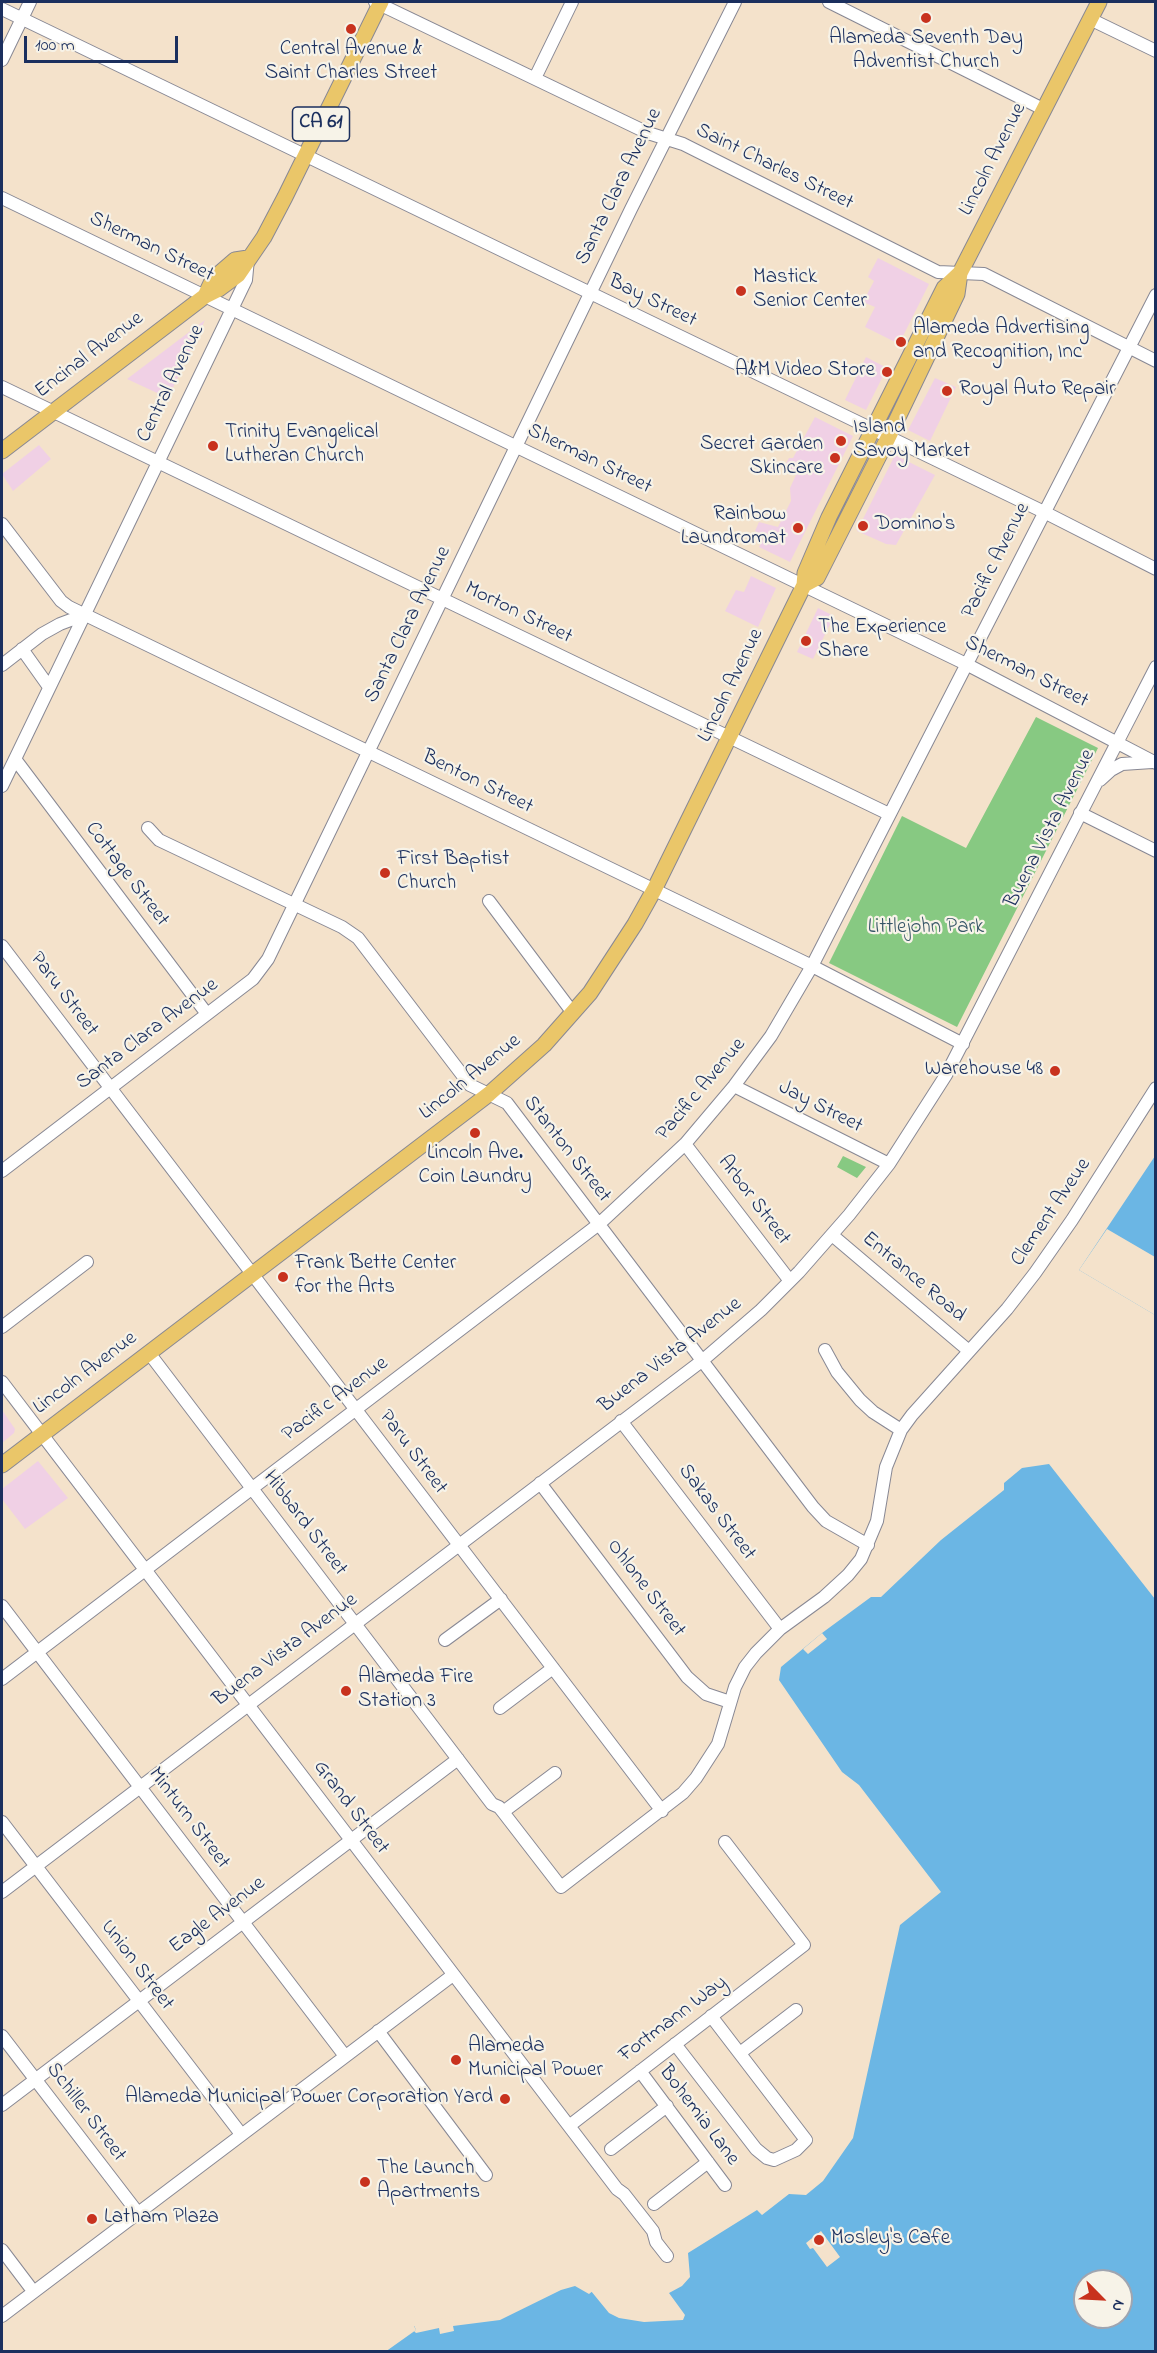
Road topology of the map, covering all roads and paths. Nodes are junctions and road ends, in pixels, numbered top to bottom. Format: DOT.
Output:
graph roads {
  1 [pos="30,2"];
  2 [pos="378,2"];
  3 [pos="572,2"];
  4 [pos="735,2"];
  5 [pos="829,2"];
  6 [pos="1098,2"];
  7 [pos="2,9"];
  8 [pos="21,19"];
  9 [pos="1090,19"];
  10 [pos="1155,51"];
  11 [pos="2,60"];
  12 [pos="535,78"];
  13 [pos="1043,109"];
  14 [pos="665,138"];
  15 [pos="306,156"];
  16 [pos="2,198"];
  17 [pos="248,258"];
  18 [pos="960,273"];
  19 [pos="590,294"];
  20 [pos="1155,295"];
  21 [pos="205,296"];
  22 [pos="232,309"];
  23 [pos="1129,347"];
  24 [pos="1155,361"];
  25 [pos="2,387"];
  26 [pos="54,411"];
  27 [pos="873,430"];
  28 [pos="888,438"];
  29 [pos="517,446"];
  30 [pos="2,450"];
  31 [pos="158,462"];
  32 [pos="1044,512"];
  33 [pos="2,524"];
  34 [pos="1155,569"];
  35 [pos="804,585"];
  36 [pos="442,599"];
  37 [pos="84,615"];
  38 [pos="22,649"];
  39 [pos="2,664"];
  40 [pos="966,664"];
  41 [pos="1155,667"];
  42 [pos="49,687"];
  43 [pos="730,738"];
  44 [pos="1117,742"];
  45 [pos="369,752"];
  46 [pos="15,759"];
  47 [pos="1154,763"];
  48 [pos="1096,785"];
  49 [pos="2,786"];
  50 [pos="1080,813"];
  51 [pos="889,814"];
  52 [pos="148,828"];
  53 [pos="1155,851"];
  54 [pos="654,890"];
  55 [pos="489,901"];
  56 [pos="295,905"];
  57 [pos="2,946"];
  58 [pos="812,966"];
  59 [pos="573,1013"];
  60 [pos="207,1014"];
  61 [pos="963,1044"];
  62 [pos="734,1086"];
  63 [pos="1155,1088"];
  64 [pos="110,1089"];
  65 [pos="489,1094"];
  66 [pos="685,1144"];
  67 [pos="889,1164"];
  68 [pos="2,1171"];
  69 [pos="599,1224"];
  70 [pos="832,1235"];
  71 [pos="87,1262"];
  72 [pos="252,1274"];
  73 [pos="790,1281"];
  74 [pos="2,1327"];
  75 [pos="825,1350"];
  76 [pos="969,1351"];
  77 [pos="149,1353"];
  78 [pos="703,1360"];
  79 [pos="2,1382"];
  80 [pos="355,1409"];
  81 [pos="621,1421"];
  82 [pos="901,1430"];
  83 [pos="42,1434"];
  84 [pos="2,1465"];
  85 [pos="540,1484"];
  86 [pos="252,1488"];
  87 [pos="459,1545"];
  88 [pos="868,1545"];
  89 [pos="144,1570"];
  90 [pos="501,1599"];
  91 [pos="2,1606"];
  92 [pos="355,1624"];
  93 [pos="780,1629"];
  94 [pos="445,1640"];
  95 [pos="37,1652"];
  96 [pos="553,1668"];
  97 [pos="2,1679"];
  98 [pos="730,1702"];
  99 [pos="247,1705"];
  100 [pos="500,1708"];
  101 [pos="458,1759"];
  102 [pos="555,1773"];
  103 [pos="139,1787"];
  104 [pos="662,1811"];
  105 [pos="503,1812"];
  106 [pos="2,1822"];
  107 [pos="350,1841"];
  108 [pos="725,1842"];
  109 [pos="35,1866"];
  110 [pos="561,1887"];
  111 [pos="2,1892"];
  112 [pos="242,1922"];
  113 [pos="453,1975"];
  114 [pos="138,2001"];
  115 [pos="796,2010"];
  116 [pos="711,2016"];
  117 [pos="378,2031"];
  118 [pos="2,2036"];
  119 [pos="675,2044"];
  120 [pos="740,2053"];
  121 [pos="345,2056"];
  122 [pos="640,2071"];
  123 [pos="35,2079"];
  124 [pos="2,2105"];
  125 [pos="667,2106"];
  126 [pos="569,2126"];
  127 [pos="241,2134"];
  128 [pos="612,2149"];
  129 [pos="708,2163"];
  130 [pos="486,2175"];
  131 [pos="725,2185"];
  132 [pos="654,2204"];
  133 [pos="138,2213"];
  134 [pos="2,2250"];
  135 [pos="667,2256"];
  136 [pos="33,2291"];
  137 [pos="2,2316"];
  1 -- 8 [label="street"];
  2 -- 12 [label="street, Saint Charles Street"];
  2 -- 15 [label="main road, Central Avenue / CA 61"];
  3 -- 12 [label="street"];
  4 -- 14 [label="street, Santa Clara Avenue"];
  5 -- 13 [label="street"];
  6 -- 9 [label="main road, Lincoln Avenue"];
  7 -- 8 [label="street, Bay Street"];
  8 -- 11 [label="street"];
  8 -- 15 [label="street, Bay Street"];
  9 -- 10 [label="street"];
  9 -- 13 [label="main road, Lincoln Avenue"];
  12 -- 14 [label="street, Saint Charles Street"];
  13 -- 18 [label="main road, Lincoln Avenue"];
  14 -- 18 [label="street, Saint Charles Street"];
  14 -- 19 [label="street, Santa Clara Avenue"];
  15 -- 17 [label="main road, Central Avenue / CA 61"];
  15 -- 19 [label="street, Bay Street"];
  16 -- 21 [label="street, Sherman Street"];
  17 -- 21 [label="main road, Encinal Avenue / CA 61"];
  17 -- 22 [label="street, Central Avenue"];
  18 -- 23 [label="street, Saint Charles Street"];
  18 -- 27 [label="main road, Lincoln Avenue"];
  18 -- 28 [label="main road, Lincoln Avenue"];
  19 -- 27 [label="street, Bay Street"];
  19 -- 29 [label="street, Santa Clara Avenue"];
  20 -- 23 [label="street, Pacific Avenue"];
  21 -- 22 [label="street, Sherman Street"];
  21 -- 26 [label="main road, Encinal Avenue / CA 61"];
  22 -- 29 [label="street, Sherman Street"];
  22 -- 31 [label="street, Central Avenue"];
  23 -- 24 [label="street, Saint Charles Street"];
  23 -- 32 [label="street, Pacific Avenue"];
  25 -- 26 [label="street, Morton Street"];
  26 -- 30 [label="main road, Encinal Avenue / CA 61"];
  26 -- 31 [label="street, Morton Street"];
  27 -- 28 [label="street, Bay Street"];
  27 -- 35 [label="main road, Lincoln Avenue"];
  28 -- 32 [label="street, Bay Street"];
  28 -- 35 [label="main road, Lincoln Avenue"];
  29 -- 35 [label="street, Sherman Street"];
  29 -- 36 [label="street, Santa Clara Avenue"];
  31 -- 36 [label="street, Morton Street"];
  31 -- 37 [label="street, Central Avenue"];
  32 -- 34 [label="street, Bay Street"];
  32 -- 40 [label="street, Pacific Avenue"];
  33 -- 37 [label="street, Benton Street"];
  35 -- 40 [label="street, Sherman Street"];
  35 -- 43 [label="main road, Lincoln Avenue"];
  36 -- 43 [label="street, Morton Street"];
  36 -- 45 [label="street, Santa Clara Avenue"];
  37 -- 38 [label="street"];
  37 -- 42 [label="street, Central Avenue"];
  37 -- 45 [label="street, Benton Street"];
  38 -- 39 [label="street"];
  38 -- 42 [label="street"];
  40 -- 44 [label="street, Sherman Street"];
  40 -- 51 [label="street, Pacific Avenue"];
  41 -- 44 [label="street, Buena Vista Avenue"];
  42 -- 46 [label="street, Central Avenue"];
  43 -- 51 [label="street, Morton Street"];
  43 -- 54 [label="main road, Lincoln Avenue"];
  44 -- 47 [label="street, Sherman Street"];
  44 -- 48 [label="street, Buena Vista Avenue"];
  45 -- 54 [label="street, Benton Street"];
  45 -- 56 [label="street, Santa Clara Avenue"];
  46 -- 49 [label="street, Central Avenue"];
  46 -- 60 [label="street, Cottage Street"];
  47 -- 48 [label="street"];
  48 -- 50 [label="street, Buena Vista Avenue"];
  50 -- 53 [label="street"];
  50 -- 61 [label="street, Buena Vista Avenue"];
  51 -- 58 [label="street, Pacific Avenue"];
  52 -- 56 [label="street, Stanton Street"];
  54 -- 58 [label="street, Benton Street"];
  54 -- 59 [label="main road, Lincoln Avenue"];
  55 -- 59 [label="street"];
  56 -- 60 [label="street, Santa Clara Avenue"];
  56 -- 65 [label="street, Stanton Street"];
  57 -- 64 [label="street, Paru Street"];
  58 -- 61 [label="street, Benton Street"];
  58 -- 62 [label="street, Pacific Avenue"];
  59 -- 65 [label="main road, Lincoln Avenue"];
  60 -- 64 [label="street, Santa Clara Avenue"];
  61 -- 67 [label="street, Buena Vista Avenue"];
  62 -- 66 [label="street, Pacific Avenue"];
  62 -- 67 [label="street, Jay Street"];
  63 -- 76 [label="street, Clement Aveue"];
  64 -- 68 [label="street, Santa Clara Avenue"];
  64 -- 72 [label="street, Paru Street"];
  65 -- 69 [label="street, Stanton Street"];
  65 -- 72 [label="main road, Lincoln Avenue"];
  66 -- 69 [label="street, Pacific Avenue"];
  66 -- 73 [label="street, Arbor Street"];
  67 -- 70 [label="street, Buena Vista Avenue"];
  69 -- 78 [label="street, Stanton Street"];
  69 -- 80 [label="street, Pacific Avenue"];
  70 -- 73 [label="street, Buena Vista Avenue"];
  70 -- 76 [label="street, Entrance Road"];
  71 -- 74 [label="street"];
  72 -- 77 [label="main road, Lincoln Avenue"];
  72 -- 80 [label="street, Paru Street"];
  73 -- 78 [label="street, Buena Vista Avenue"];
  75 -- 82 [label="street"];
  76 -- 82 [label="street, Clement Aveue"];
  77 -- 83 [label="main road, Lincoln Avenue"];
  77 -- 86 [label="street, Hibbard Street"];
  78 -- 81 [label="street, Buena Vista Avenue"];
  78 -- 88 [label="street, Stanton Street"];
  79 -- 83 [label="street, Grand Street"];
  80 -- 86 [label="street, Pacific Avenue"];
  80 -- 87 [label="street, Paru Street"];
  81 -- 85 [label="street, Buena Vista Avenue"];
  81 -- 93 [label="street, Sakas Street"];
  82 -- 88 [label="street, Clement Aveue"];
  83 -- 84 [label="main road, Lincoln Avenue"];
  83 -- 89 [label="street, Grand Street"];
  85 -- 87 [label="street, Buena Vista Avenue"];
  85 -- 98 [label="street, Ohlone Street"];
  86 -- 89 [label="street, Pacific Avenue"];
  86 -- 92 [label="street, Hibbard Street"];
  87 -- 90 [label="street, Paru Street"];
  87 -- 92 [label="street, Buena Vista Avenue"];
  88 -- 93 [label="street, Clement Aveue"];
  89 -- 95 [label="street, Pacific Avenue"];
  89 -- 99 [label="street, Grand Street"];
  90 -- 94 [label="street"];
  90 -- 96 [label="street, Paru Street"];
  91 -- 95 [label="street, Minturn Street"];
  92 -- 99 [label="street, Buena Vista Avenue"];
  92 -- 101 [label="street, Hibbard Street"];
  93 -- 98 [label="street, Clement Aveue"];
  95 -- 97 [label="street, Pacific Avenue"];
  95 -- 103 [label="street, Minturn Street"];
  96 -- 100 [label="street"];
  96 -- 104 [label="street, Paru Street"];
  98 -- 104 [label="street, Clement Aveue"];
  99 -- 103 [label="street, Buena Vista Avenue"];
  99 -- 107 [label="street, Grand Street"];
  101 -- 105 [label="street, Hibbard Street"];
  101 -- 107 [label="street, Eagle Avenue"];
  102 -- 105 [label="street"];
  103 -- 109 [label="street, Buena Vista Avenue"];
  103 -- 112 [label="street, Minturn Street"];
  104 -- 110 [label="street, Clement Aveue"];
  105 -- 110 [label="street, Hibbard Street"];
  106 -- 109 [label="street, Union Street"];
  107 -- 112 [label="street, Eagle Avenue"];
  107 -- 113 [label="street, Grand Street"];
  108 -- 116 [label="street, Fortmann Way"];
  109 -- 111 [label="street, Buena Vista Avenue"];
  109 -- 114 [label="street, Union Street"];
  112 -- 114 [label="street, Eagle Avenue"];
  112 -- 121 [label="street, Minturn Street"];
  113 -- 117 [label="street"];
  113 -- 126 [label="street, Grand Street"];
  114 -- 123 [label="street, Eagle Avenue"];
  114 -- 127 [label="street, Union Street"];
  115 -- 120 [label="street"];
  116 -- 119 [label="street, Fortmann Way"];
  116 -- 120 [label="street"];
  117 -- 121 [label="street"];
  117 -- 130 [label="street"];
  118 -- 123 [label="street, Schiller Street"];
  119 -- 120 [label="street"];
  119 -- 122 [label="street, Fortmann Way"];
  121 -- 127 [label="street"];
  122 -- 125 [label="street, Bohemia Lane"];
  122 -- 126 [label="street, Fortmann Way"];
  123 -- 124 [label="street, Eagle Avenue"];
  123 -- 133 [label="street, Schiller Street"];
  125 -- 128 [label="street"];
  125 -- 129 [label="street, Bohemia Lane"];
  126 -- 135 [label="street, Grand Street"];
  127 -- 133 [label="street"];
  129 -- 131 [label="street, Bohemia Lane"];
  129 -- 132 [label="street"];
  133 -- 136 [label="street"];
  134 -- 136 [label="street"];
  136 -- 137 [label="street"];
}
